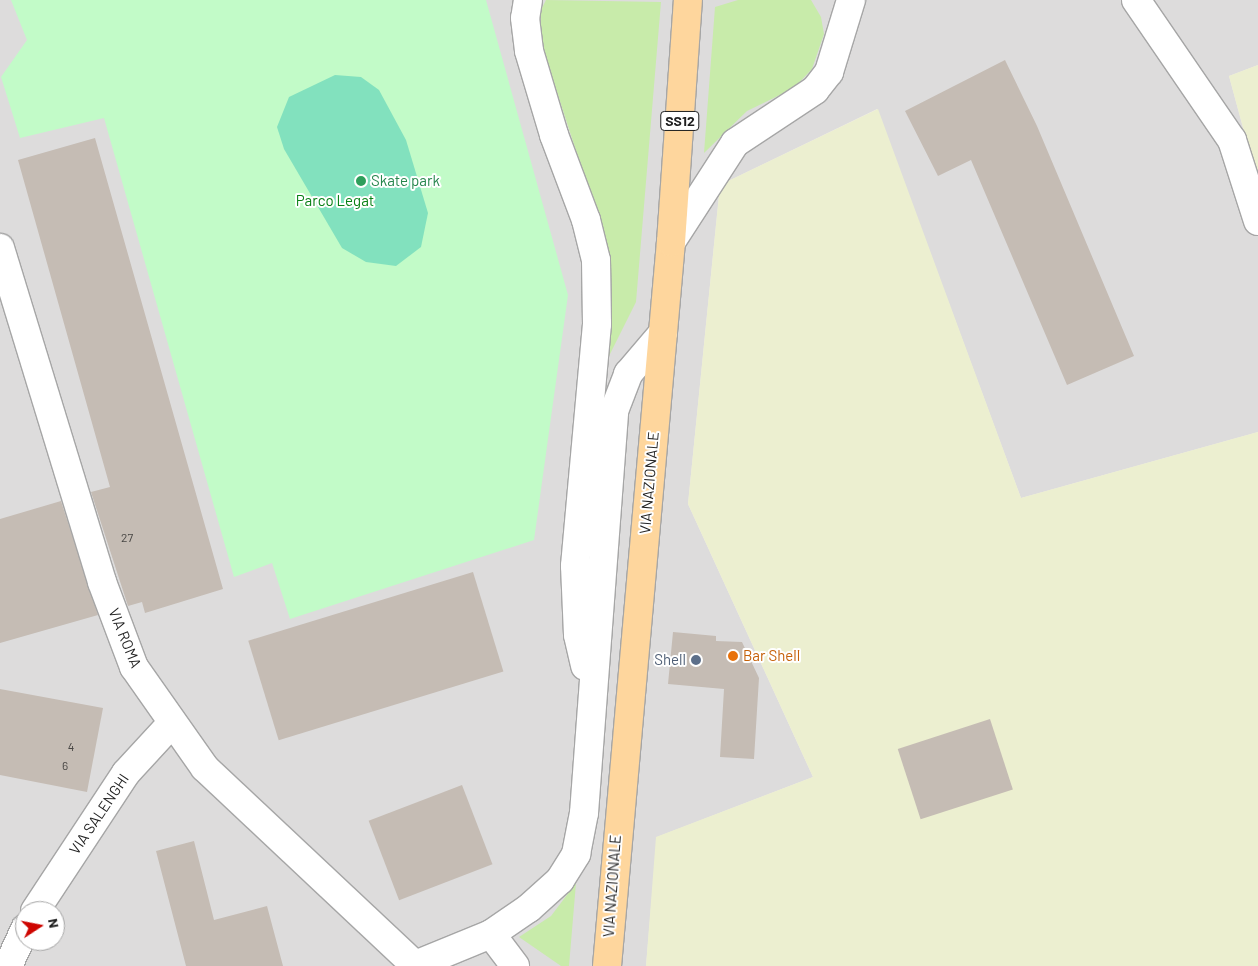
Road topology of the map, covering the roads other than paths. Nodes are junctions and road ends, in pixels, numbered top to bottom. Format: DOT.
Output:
graph roads {
  1 [pos="528,0"];
  2 [pos="688,0"];
  3 [pos="851,0"];
  4 [pos="1136,0"];
  5 [pos="1258,221"];
  6 [pos="672,242"];
  7 [pos="0,248"];
  8 [pos="663,333"];
  9 [pos="592,696"];
  10 [pos="171,724"];
  11 [pos="42,901"];
  12 [pos="491,934"];
  13 [pos="15,951"];
  14 [pos="414,965"];
  15 [pos="8,966"];
  16 [pos="515,966"];
  17 [pos="607,966"];
  1 -- 9 [label="street"];
  2 -- 6 [label="main road, VIA NAZIONALE / SS12"];
  3 -- 6 [label="street"];
  4 -- 5 [label="street"];
  6 -- 8 [label="main road, VIA NAZIONALE / SS12"];
  7 -- 10 [label="street, VIA ROMA"];
  8 -- 9 [label="street"];
  8 -- 17 [label="main road, VIA NAZIONALE / SS12"];
  9 -- 12 [label="street"];
  10 -- 11 [label="street, VIA SALENGHI"];
  10 -- 14 [label="street, VIA ROMA"];
  12 -- 14 [label="street"];
  12 -- 16 [label="street"];
  13 -- 15 [label="street"];
}
